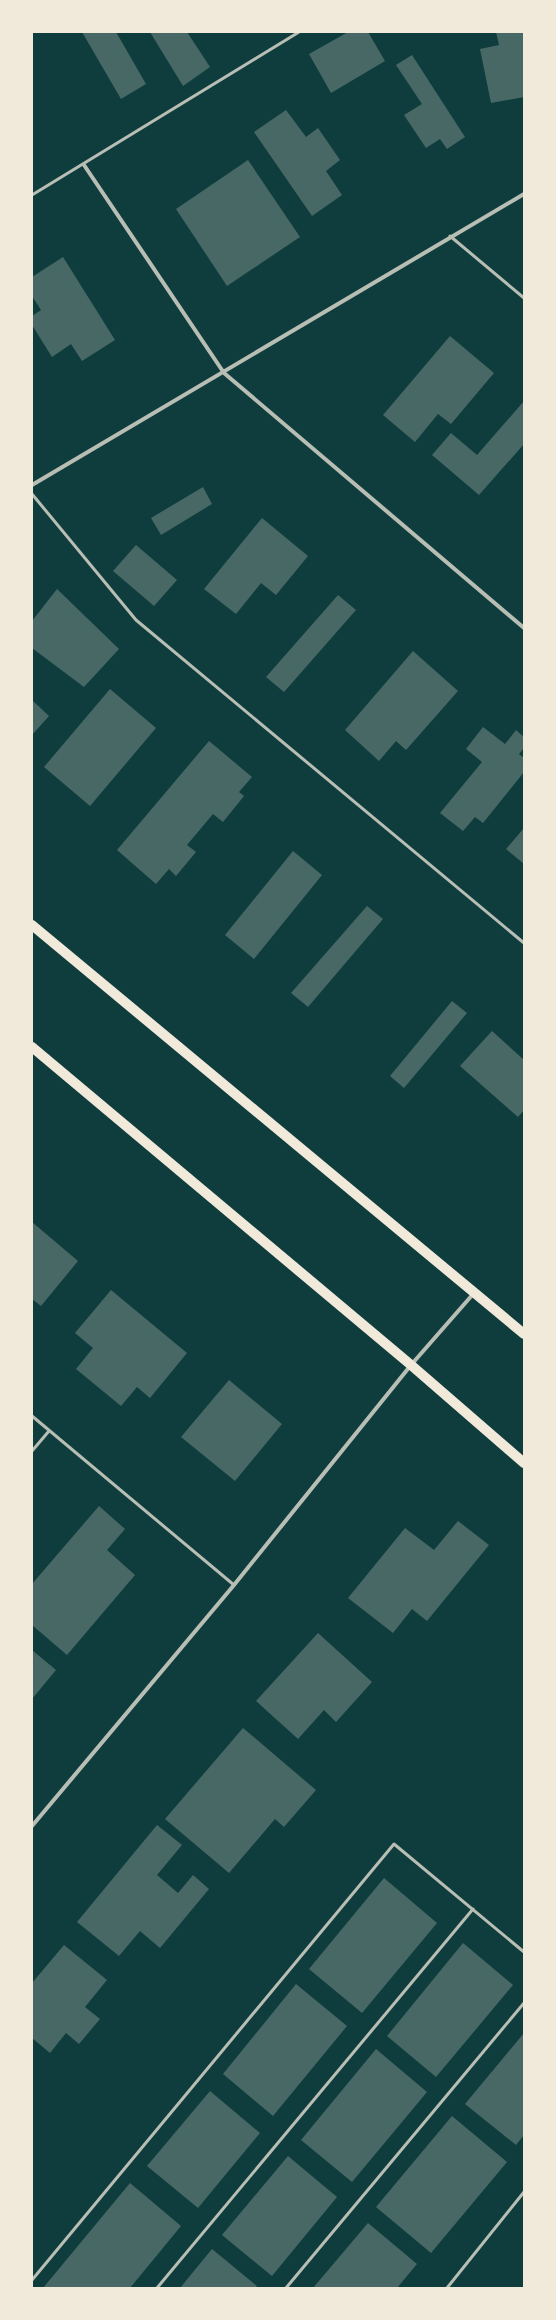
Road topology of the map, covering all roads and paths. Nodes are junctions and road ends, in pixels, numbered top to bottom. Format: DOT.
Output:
graph roads {
  1 [pos="299,32"];
  2 [pos="84,165"];
  3 [pos="524,194"];
  4 [pos="32,195"];
  5 [pos="450,236"];
  6 [pos="524,298"];
  7 [pos="224,373"];
  8 [pos="32,485"];
  9 [pos="32,494"];
  10 [pos="524,628"];
  11 [pos="32,925"];
  12 [pos="524,943"];
  13 [pos="32,1047"];
  14 [pos="474,1293"];
  15 [pos="524,1334"];
  16 [pos="411,1365"];
  17 [pos="32,1416"];
  18 [pos="49,1431"];
  19 [pos="32,1451"];
  20 [pos="524,1463"];
  21 [pos="234,1584"];
  22 [pos="32,1826"];
  23 [pos="473,1909"];
  24 [pos="524,1952"];
  25 [pos="524,2003"];
  26 [pos="524,2192"];
  27 [pos="32,2280"];
  28 [pos="157,2288"];
  29 [pos="286,2288"];
  30 [pos="447,2288"];
  1 -- 2 [label="lane"];
  2 -- 4 [label="lane"];
  2 -- 7 [label="street"];
  3 -- 5 [label="street"];
  5 -- 6 [label="lane"];
  5 -- 7 [label="street"];
  7 -- 8 [label="street"];
  7 -- 10 [label="street"];
  9 -- 12 [label="lane"];
  11 -- 14 [label="main road"];
  13 -- 16 [label="main road"];
  14 -- 15 [label="main road"];
  14 -- 16 [label="street"];
  16 -- 20 [label="main road"];
  16 -- 21 [label="street"];
  17 -- 18 [label="lane"];
  18 -- 19 [label="lane"];
  18 -- 21 [label="lane"];
  21 -- 22 [label="street"];
  23 -- 24 [label="lane"];
  23 -- 27 [label="lane"];
  23 -- 28 [label="lane"];
  25 -- 29 [label="lane"];
  26 -- 30 [label="lane"];
}
